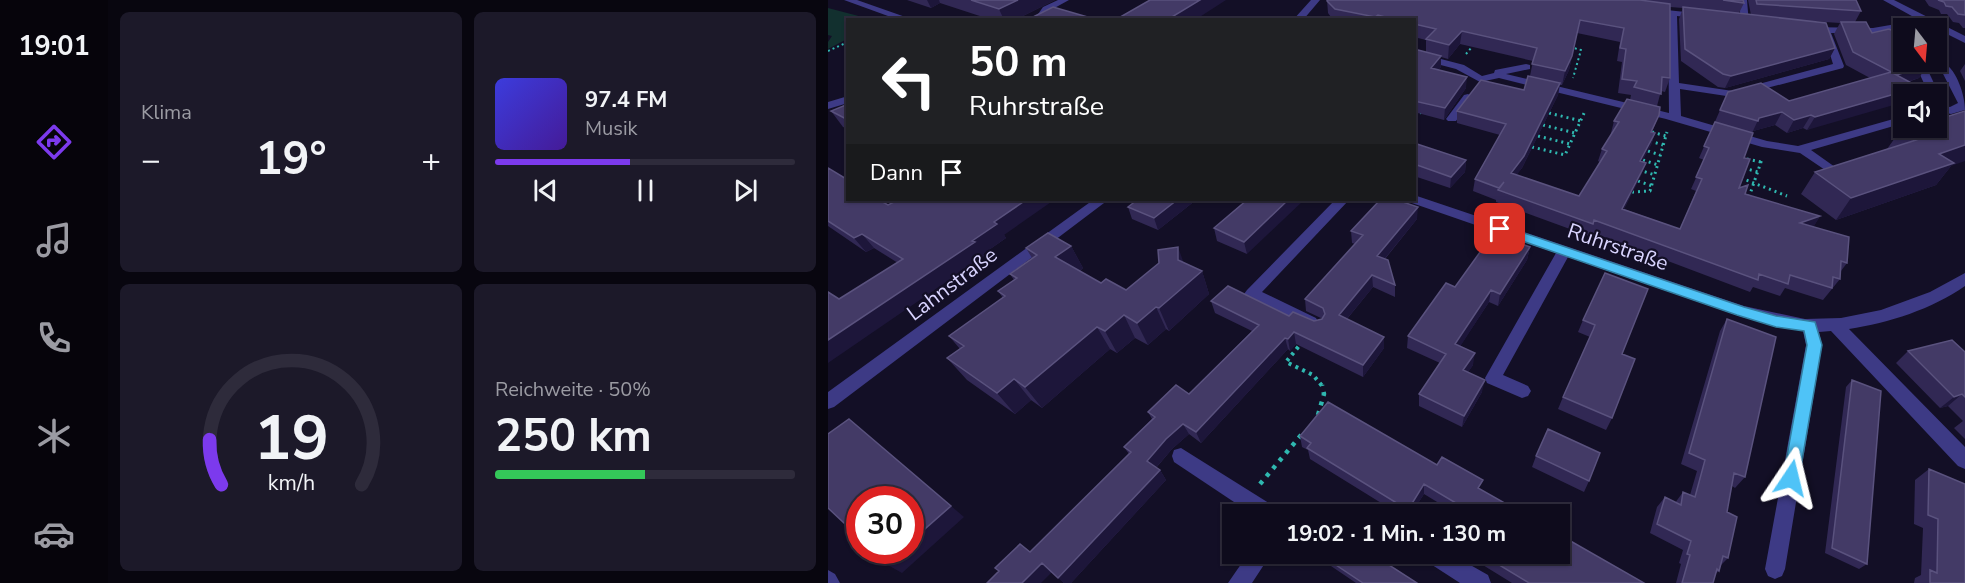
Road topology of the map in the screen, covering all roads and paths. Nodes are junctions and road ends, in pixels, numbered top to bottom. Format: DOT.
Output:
graph roads {
  1 [pos="848,0"];
  2 [pos="1065,0"];
  3 [pos="1316,0"];
  4 [pos="1743,0"];
  5 [pos="1887,0"];
  6 [pos="1636,8"];
  7 [pos="1672,13"];
  8 [pos="904,18"];
  9 [pos="1039,18"];
  10 [pos="1299,18"];
  11 [pos="1714,18"];
  12 [pos="1922,18"];
  13 [pos="1735,20"];
  14 [pos="1746,22"];
  15 [pos="1757,23"];
  16 [pos="1893,27"];
  17 [pos="1802,28"];
  18 [pos="1826,31"];
  19 [pos="1947,31"];
  20 [pos="1965,40"];
  21 [pos="846,43"];
  22 [pos="1561,45"];
  23 [pos="1472,47"];
  24 [pos="828,51"];
  25 [pos="1466,55"];
  26 [pos="1416,56"];
  27 [pos="1526,67"];
  28 [pos="1947,72"];
  29 [pos="1480,79"];
  30 [pos="1674,85"];
  31 [pos="1569,91"];
  32 [pos="1592,97"];
  33 [pos="846,100"];
  34 [pos="828,106"];
  35 [pos="1420,107"];
  36 [pos="1947,110"];
  37 [pos="1549,113"];
  38 [pos="1416,114"];
  39 [pos="1673,117"];
  40 [pos="1452,119"];
  41 [pos="1581,121"];
  42 [pos="1893,122"];
  43 [pos="1543,125"];
  44 [pos="1652,132"];
  45 [pos="1575,133"];
  46 [pos="1538,136"];
  47 [pos="1666,136"];
  48 [pos="1648,140"];
  49 [pos="1570,144"];
  50 [pos="1766,144"];
  51 [pos="1663,145"];
  52 [pos="1532,147"];
  53 [pos="1802,149"];
  54 [pos="1648,151"];
  55 [pos="1660,155"];
  56 [pos="1742,157"];
  57 [pos="1643,160"];
  58 [pos="1761,162"];
  59 [pos="1658,165"];
  60 [pos="1739,166"];
  61 [pos="1638,169"];
  62 [pos="1831,170"];
  63 [pos="1758,172"];
  64 [pos="1655,175"];
  65 [pos="1741,178"];
  66 [pos="1638,181"];
  67 [pos="1754,182"];
  68 [pos="1652,186"];
  69 [pos="1744,190"];
  70 [pos="1632,192"];
  71 [pos="1750,192"];
  72 [pos="1787,196"];
  73 [pos="1416,200"];
  74 [pos="1100,201"];
  75 [pos="1341,201"];
  76 [pos="1747,202"];
  77 [pos="1564,252"];
  78 [pos="1965,278"];
  79 [pos="1317,325"];
  80 [pos="1810,326"];
  81 [pos="1836,326"];
  82 [pos="1522,391"];
  83 [pos="828,402"];
  84 [pos="1312,423"];
  85 [pos="1304,431"];
  86 [pos="1181,456"];
  87 [pos="1965,460"];
  88 [pos="1246,500"];
  89 [pos="1252,504"];
  90 [pos="1253,564"];
  91 [pos="1449,564"];
  92 [pos="1775,569"];
  93 [pos="1239,583"];
  94 [pos="1480,583"];
  1 -- 8 [label="street"];
  2 -- 9 [label="street"];
  3 -- 10 [label="street"];
  4 -- 14 [label="street"];
  5 -- 12 [label="street"];
  6 -- 7 [label="street"];
  7 -- 11 [label="street"];
  7 -- 30 [label="street"];
  13 -- 14 [label="street"];
  14 -- 15 [label="street"];
  16 -- 18 [label="street"];
  17 -- 18 [label="street"];
  18 -- 30 [label="street"];
  19 -- 20 [label="street"];
  21 -- 24 [label="path"];
  22 -- 31 [label="path"];
  23 -- 25 [label="path"];
  26 -- 29 [label="street"];
  27 -- 29 [label="street"];
  28 -- 36 [label="street"];
  29 -- 31 [label="street"];
  29 -- 40 [label="street"];
  30 -- 39 [label="street"];
  31 -- 32 [label="street"];
  32 -- 39 [label="street"];
  32 -- 41 [label="path"];
  33 -- 34 [label="street"];
  35 -- 38 [label="path"];
  37 -- 41 [label="path"];
  39 -- 47 [label="path"];
  39 -- 50 [label="street"];
  41 -- 45 [label="path"];
  42 -- 53 [label="street"];
  43 -- 45 [label="path"];
  44 -- 47 [label="path"];
  45 -- 49 [label="path"];
  46 -- 49 [label="path"];
  47 -- 51 [label="path"];
  48 -- 51 [label="path"];
  49 -- 52 [label="path"];
  50 -- 53 [label="street"];
  50 -- 58 [label="path"];
  51 -- 55 [label="path"];
  53 -- 62 [label="street"];
  54 -- 55 [label="path"];
  55 -- 59 [label="path"];
  56 -- 58 [label="path"];
  57 -- 59 [label="path"];
  58 -- 63 [label="path"];
  59 -- 64 [label="path"];
  60 -- 63 [label="path"];
  61 -- 64 [label="path"];
  63 -- 67 [label="path"];
  64 -- 68 [label="path"];
  65 -- 67 [label="path"];
  66 -- 68 [label="path"];
  67 -- 71 [label="path"];
  67 -- 72 [label="path"];
  68 -- 70 [label="path"];
  69 -- 71 [label="path"];
  71 -- 76 [label="path"];
  73 -- 77 [label="street, Ruhrstraße"];
  74 -- 83 [label="street, Lahnstraße"];
  75 -- 79 [label="street"];
  77 -- 80 [label="street, Ruhrstraße"];
  77 -- 82 [label="street"];
  78 -- 81 [label="street, Ruhrstraße"];
  79 -- 84 [label="path"];
  80 -- 81 [label="street, Ruhrstraße"];
  80 -- 92 [label="street"];
  81 -- 87 [label="street"];
  85 -- 88 [label="path"];
  86 -- 88 [label="street"];
  88 -- 89 [label="street"];
  90 -- 93 [label="street"];
  91 -- 94 [label="street"];
}
